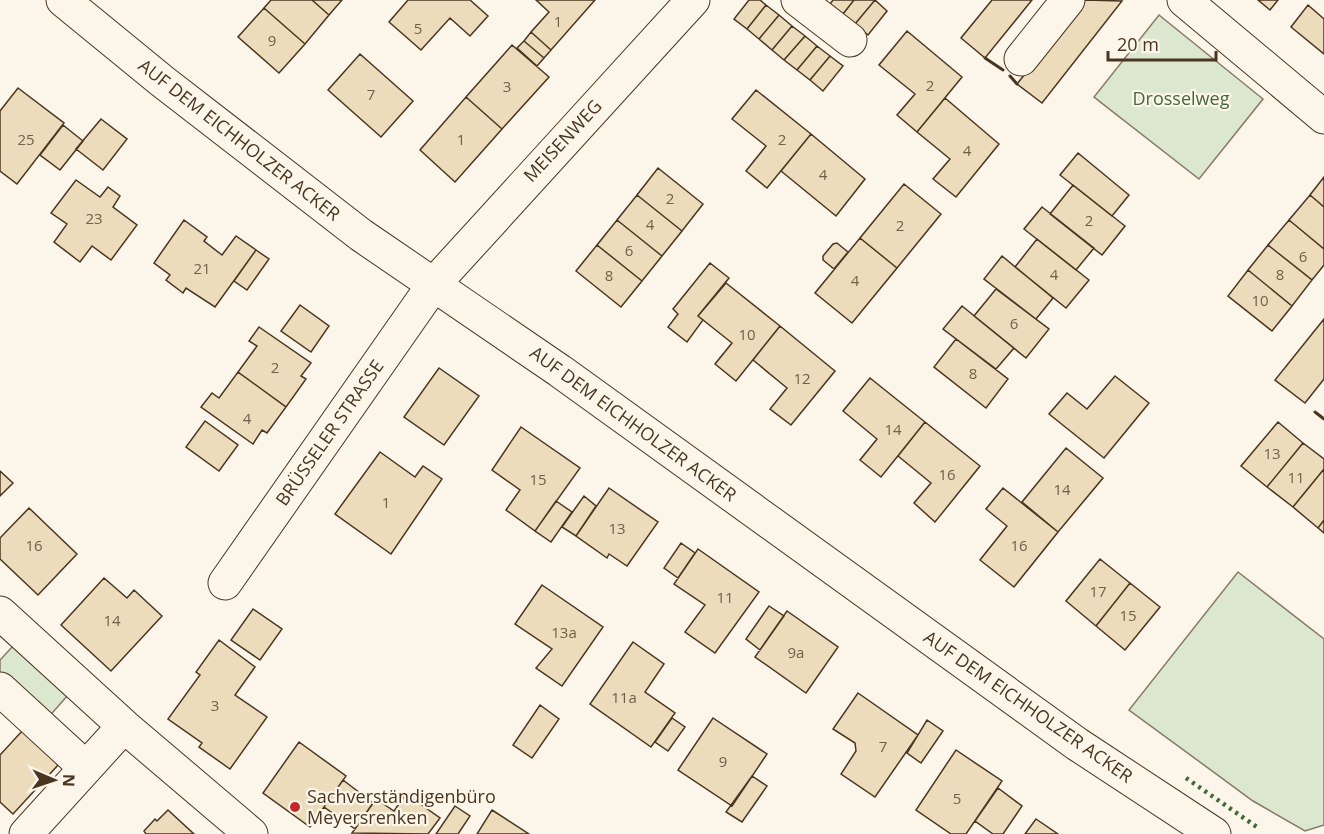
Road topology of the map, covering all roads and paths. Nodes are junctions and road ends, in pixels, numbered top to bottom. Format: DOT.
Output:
graph roads {
  1 [pos="63,0"];
  2 [pos="692,0"];
  3 [pos="798,0"];
  4 [pos="1068,0"];
  5 [pos="1184,0"];
  6 [pos="850,40"];
  7 [pos="1021,59"];
  8 [pos="1324,117"];
  9 [pos="434,284"];
  10 [pos="225,583"];
  11 [pos="6,629"];
  12 [pos="0,689"];
  13 [pos="124,726"];
  14 [pos="86,768"];
  15 [pos="27,834"];
  16 [pos="251,834"];
  17 [pos="1214,834"];
  1 -- 9 [label="street, AUF DEM EICHHOLZER ACKER"];
  2 -- 9 [label="street, MEISENWEG"];
  3 -- 6 [label="street"];
  4 -- 7 [label="street"];
  5 -- 8 [label="street"];
  9 -- 10 [label="street, BRÜSSELER STRASSE"];
  9 -- 17 [label="street, AUF DEM EICHHOLZER ACKER"];
  11 -- 13 [label="street"];
  12 -- 14 [label="street"];
  13 -- 14 [label="street"];
  13 -- 16 [label="street"];
  14 -- 15 [label="street"];
}
